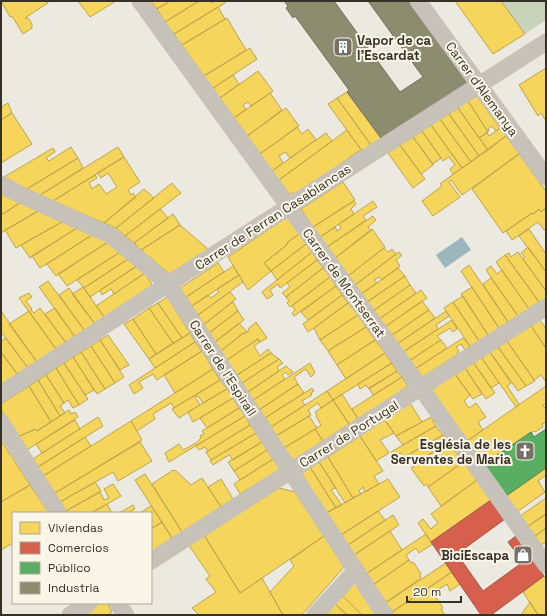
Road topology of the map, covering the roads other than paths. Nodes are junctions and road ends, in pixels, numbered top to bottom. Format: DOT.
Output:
graph roads {
  1 [pos="140,1"];
  2 [pos="418,1"];
  3 [pos="546,42"];
  4 [pos="479,85"];
  5 [pos="546,177"];
  6 [pos="1,184"];
  7 [pos="289,208"];
  8 [pos="168,284"];
  9 [pos="546,307"];
  10 [pos="421,388"];
  11 [pos="1,394"];
  12 [pos="1,422"];
  13 [pos="290,471"];
  14 [pos="57,512"];
  15 [pos="152,560"];
  16 [pos="546,565"];
  17 [pos="356,570"];
  18 [pos="87,604"];
  19 [pos="118,604"];
  20 [pos="70,615"];
  21 [pos="126,615"];
  22 [pos="315,615"];
  23 [pos="385,615"];
  1 -- 7 [label="street, Carrer de Montserrat"];
  2 -- 4 [label="street, Carrer d'Alemanya"];
  3 -- 4 [label="street, Carrer de Ferran Casablancas"];
  4 -- 5 [label="street, Carrer d'Alemanya"];
  4 -- 7 [label="street, Carrer de Ferran Casablancas"];
  6 -- 8 [label="street, Carrer de l'Espirall"];
  7 -- 8 [label="street, Carrer de Ferran Casablancas"];
  7 -- 10 [label="street, Carrer de Montserrat"];
  8 -- 11 [label="street, Carrer de Ferran Casablancas"];
  8 -- 13 [label="street, Carrer de l'Espirall"];
  9 -- 10 [label="street, Carrer de Portugal"];
  10 -- 13 [label="street, Carrer de Portugal"];
  10 -- 16 [label="street, Carrer de Montserrat"];
  12 -- 14 [label="street"];
  13 -- 15 [label="street, Carrer de Portugal"];
  13 -- 17 [label="street, Carrer de l'Espirall"];
  17 -- 22 [label="street"];
  17 -- 23 [label="street, Carrer de l'Espirall"];
  18 -- 20 [label="street"];
  19 -- 21 [label="street"];
}
